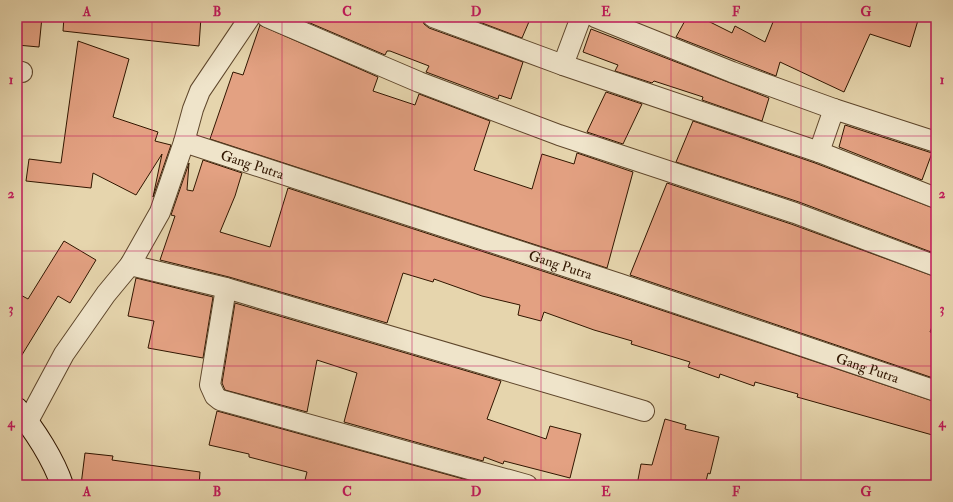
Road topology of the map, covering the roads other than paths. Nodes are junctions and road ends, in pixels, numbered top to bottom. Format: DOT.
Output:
graph roads {
  1 [pos="250,17"];
  2 [pos="267,17"];
  3 [pos="433,17"];
  4 [pos="581,17"];
  5 [pos="595,17"];
  6 [pos="563,65"];
  7 [pos="834,109"];
  8 [pos="184,142"];
  9 [pos="936,142"];
  10 [pos="819,152"];
  11 [pos="936,198"];
  12 [pos="130,265"];
  13 [pos="936,266"];
  14 [pos="226,288"];
  15 [pos="936,391"];
  16 [pos="644,411"];
  17 [pos="22,415"];
  18 [pos="62,485"];
  19 [pos="527,485"];
  1 -- 8 [label="street"];
  2 -- 13 [label="street"];
  3 -- 6 [label="street"];
  4 -- 6 [label="street"];
  5 -- 7 [label="street"];
  6 -- 10 [label="street"];
  7 -- 9 [label="street"];
  7 -- 10 [label="street"];
  8 -- 12 [label="street"];
  8 -- 15 [label="street, Gang Putra"];
  10 -- 11 [label="street"];
  12 -- 14 [label="street"];
  12 -- 17 [label="street"];
  14 -- 16 [label="street"];
  14 -- 19 [label="street"];
  17 -- 18 [label="main road"];
}
